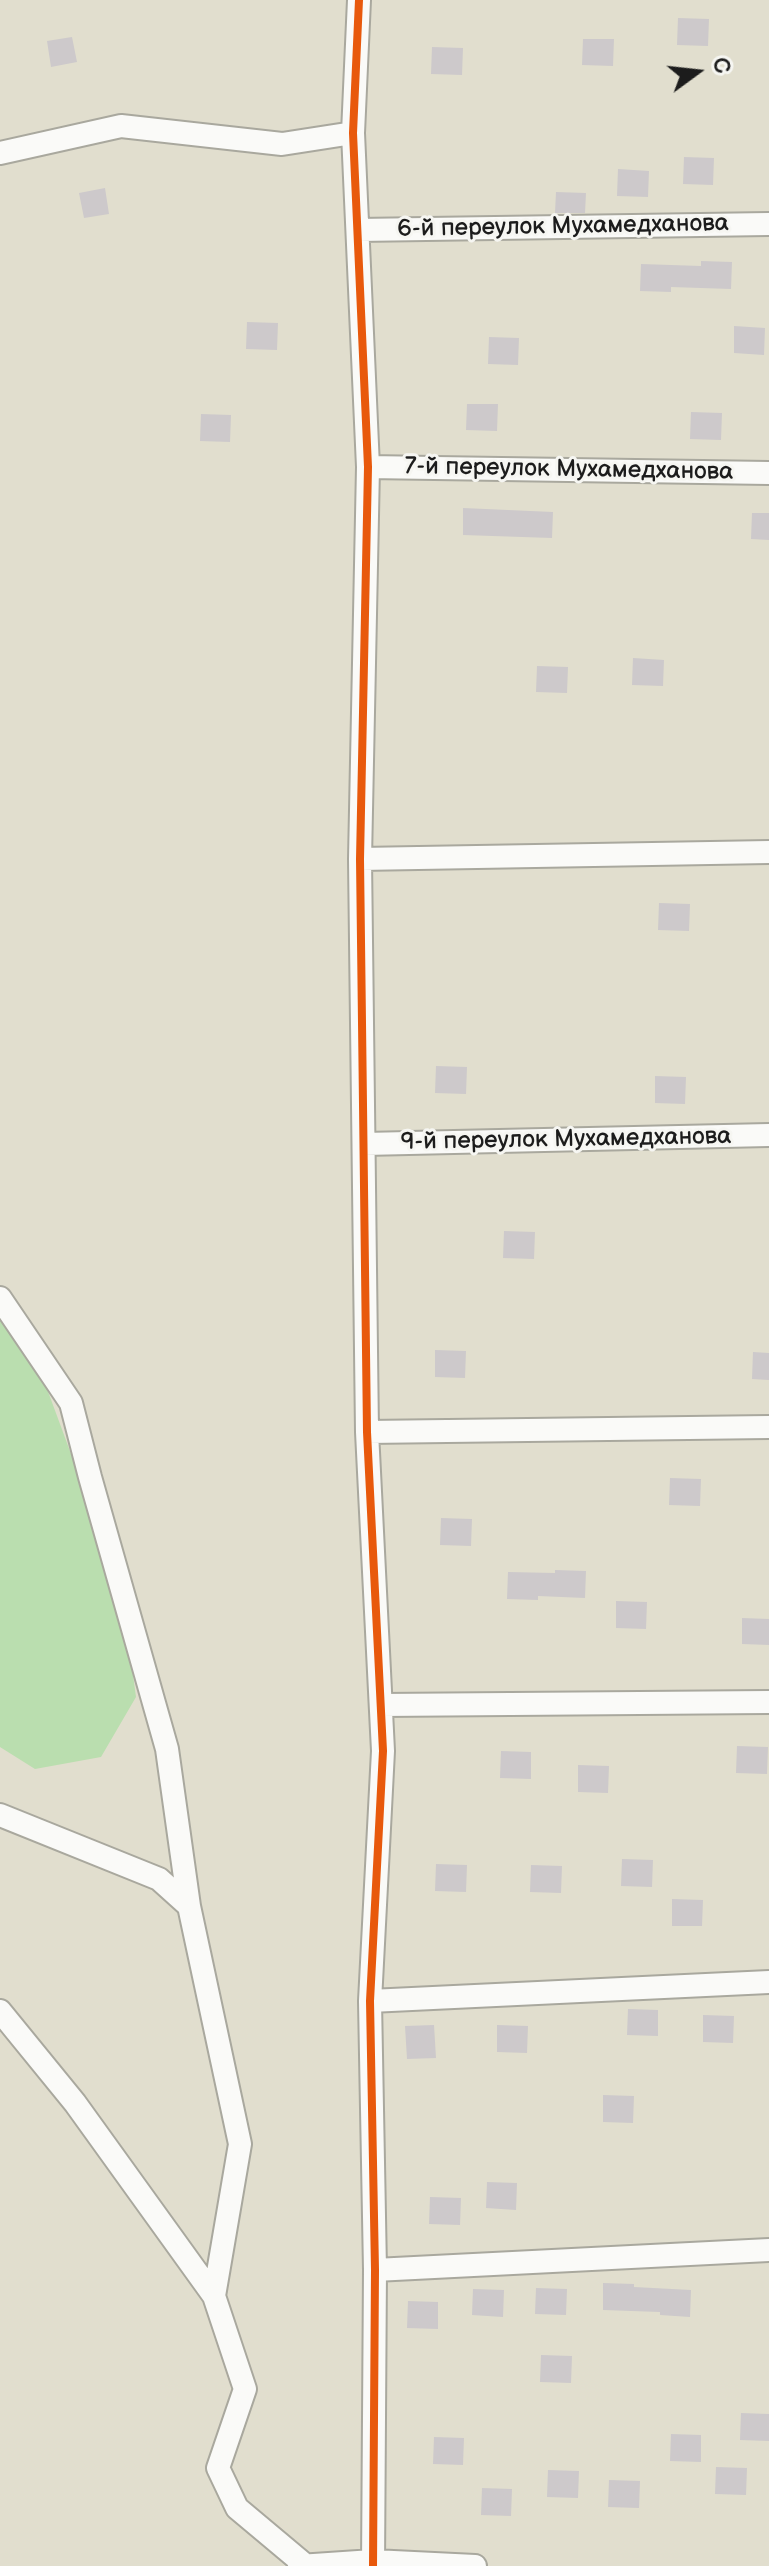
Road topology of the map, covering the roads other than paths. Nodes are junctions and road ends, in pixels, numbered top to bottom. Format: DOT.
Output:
graph roads {
  1 [pos="359,0"];
  2 [pos="353,133"];
  3 [pos="0,153"];
  4 [pos="769,224"];
  5 [pos="358,230"];
  6 [pos="368,467"];
  7 [pos="769,473"];
  8 [pos="769,852"];
  9 [pos="360,859"];
  10 [pos="769,1135"];
  11 [pos="364,1144"];
  12 [pos="0,1298"];
  13 [pos="769,1427"];
  14 [pos="367,1432"];
  15 [pos="769,1702"];
  16 [pos="381,1705"];
  17 [pos="0,1815"];
  18 [pos="189,1906"];
  19 [pos="769,1982"];
  20 [pos="370,2001"];
  21 [pos="0,2011"];
  22 [pos="769,2250"];
  23 [pos="375,2270"];
  24 [pos="214,2296"];
  25 [pos="373,2563"];
  26 [pos="302,2565"];
  27 [pos="475,2566"];
  1 -- 2 [label="street"];
  2 -- 3 [label="street"];
  2 -- 5 [label="street"];
  4 -- 5 [label="street, 6-й переулок Мухамедханова"];
  5 -- 6 [label="street"];
  6 -- 7 [label="street, 7-й переулок Мухамедханова"];
  6 -- 9 [label="street"];
  8 -- 9 [label="street"];
  9 -- 11 [label="street"];
  10 -- 11 [label="street, 9-й переулок Мухамедханова"];
  11 -- 14 [label="street"];
  12 -- 18 [label="street"];
  13 -- 14 [label="street"];
  14 -- 16 [label="street"];
  15 -- 16 [label="street"];
  16 -- 20 [label="street"];
  17 -- 18 [label="street"];
  18 -- 24 [label="street"];
  19 -- 20 [label="street"];
  20 -- 23 [label="street"];
  21 -- 24 [label="street"];
  22 -- 23 [label="street"];
  23 -- 25 [label="street"];
  24 -- 26 [label="street"];
  25 -- 26 [label="street"];
  25 -- 27 [label="street"];
}
